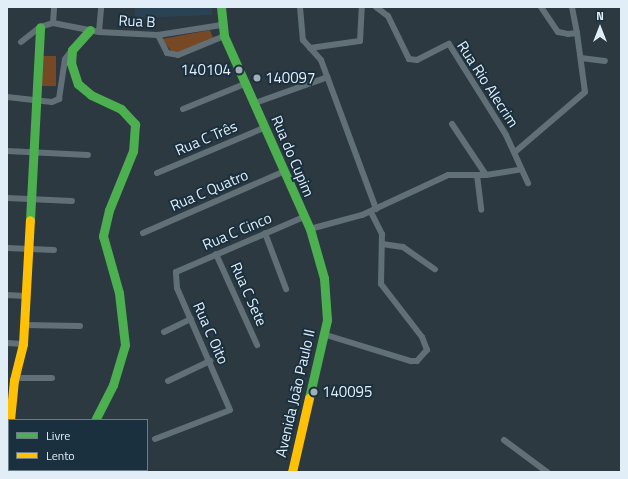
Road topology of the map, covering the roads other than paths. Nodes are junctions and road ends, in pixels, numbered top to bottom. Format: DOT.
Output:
graph roads {
  1 [pos="54,7"];
  2 [pos="101,7"];
  3 [pos="221,7"];
  4 [pos="300,7"];
  5 [pos="362,7"];
  6 [pos="376,7"];
  7 [pos="541,7"];
  8 [pos="572,7"];
  9 [pos="53,23"];
  10 [pos="221,26"];
  11 [pos="40,27"];
  12 [pos="94,31"];
  13 [pos="577,33"];
  14 [pos="158,35"];
  15 [pos="224,36"];
  16 [pos="21,42"];
  17 [pos="310,48"];
  18 [pos="72,50"];
  19 [pos="582,58"];
  20 [pos="605,61"];
  21 [pos="328,77"];
  22 [pos="247,83"];
  23 [pos="7,97"];
  24 [pos="34,100"];
  25 [pos="255,103"];
  26 [pos="183,109"];
  27 [pos="452,124"];
  28 [pos="266,127"];
  29 [pos="7,151"];
  30 [pos="31,152"];
  31 [pos="515,152"];
  32 [pos="88,154"];
  33 [pos="522,169"];
  34 [pos="285,171"];
  35 [pos="157,173"];
  36 [pos="477,175"];
  37 [pos="486,175"];
  38 [pos="528,183"];
  39 [pos="7,198"];
  40 [pos="29,199"];
  41 [pos="72,201"];
  42 [pos="374,210"];
  43 [pos="480,210"];
  44 [pos="304,217"];
  45 [pos="310,229"];
  46 [pos="143,233"];
  47 [pos="265,233"];
  48 [pos="382,244"];
  49 [pos="7,248"];
  50 [pos="27,249"];
  51 [pos="54,250"];
  52 [pos="216,254"];
  53 [pos="181,269"];
  54 [pos="436,269"];
  55 [pos="286,289"];
  56 [pos="7,295"];
  57 [pos="25,296"];
  58 [pos="190,319"];
  59 [pos="327,320"];
  60 [pos="24,325"];
  61 [pos="80,326"];
  62 [pos="164,332"];
  63 [pos="323,334"];
  64 [pos="7,343"];
  65 [pos="23,344"];
  66 [pos="257,345"];
  67 [pos="210,361"];
  68 [pos="14,378"];
  69 [pos="52,378"];
  70 [pos="168,381"];
  71 [pos="10,416"];
  72 [pos="95,419"];
  73 [pos="155,439"];
  74 [pos="504,440"];
  75 [pos="292,472"];
  76 [pos="547,472"];
  1 -- 9 [label="street"];
  2 -- 12 [label="street"];
  3 -- 10 [label="street, Rua do Cupim"];
  4 -- 17 [label="street"];
  5 -- 17 [label="street"];
  6 -- 31 [label="street, Rua Rio Alecrim"];
  7 -- 13 [label="street"];
  8 -- 13 [label="street"];
  9 -- 11 [label="street"];
  9 -- 12 [label="street, Rua B"];
  10 -- 14 [label="street, Rua B"];
  10 -- 15 [label="street, Rua do Cupim"];
  11 -- 16 [label="street"];
  11 -- 24 [label="street"];
  12 -- 14 [label="street, Rua B"];
  12 -- 18 [label="street"];
  13 -- 19 [label="street"];
  14 -- 15 [label="street"];
  15 -- 22 [label="street, Rua do Cupim"];
  17 -- 21 [label="street"];
  18 -- 24 [label="street"];
  18 -- 72 [label="street"];
  19 -- 20 [label="street"];
  19 -- 31 [label="street"];
  21 -- 25 [label="street"];
  21 -- 42 [label="street"];
  22 -- 25 [label="street, Rua do Cupim"];
  22 -- 26 [label="street"];
  23 -- 24 [label="street"];
  24 -- 30 [label="street"];
  25 -- 28 [label="street, Rua do Cupim"];
  27 -- 37 [label="street"];
  28 -- 34 [label="street, Rua do Cupim"];
  28 -- 35 [label="street, Rua C Três"];
  29 -- 30 [label="street"];
  30 -- 32 [label="street"];
  30 -- 40 [label="street"];
  31 -- 33 [label="street, Rua Rio Alecrim"];
  33 -- 37 [label="street"];
  33 -- 38 [label="street, Rua Rio Alecrim"];
  34 -- 44 [label="street, Rua do Cupim"];
  34 -- 46 [label="street, Rua C Quatro"];
  36 -- 37 [label="street"];
  36 -- 42 [label="street"];
  36 -- 43 [label="street"];
  39 -- 40 [label="street"];
  40 -- 41 [label="street"];
  40 -- 50 [label="street"];
  42 -- 45 [label="street"];
  42 -- 48 [label="street"];
  44 -- 45 [label="street, Rua do Cupim"];
  44 -- 47 [label="street, Rua C Cinco"];
  45 -- 59 [label="street, Rua do Cupim"];
  47 -- 52 [label="street, Rua C Cinco"];
  47 -- 55 [label="street"];
  48 -- 54 [label="street"];
  48 -- 63 [label="street"];
  49 -- 50 [label="street"];
  50 -- 51 [label="street"];
  50 -- 57 [label="street"];
  52 -- 53 [label="street, Rua C Cinco"];
  52 -- 66 [label="street, Rua C Sete"];
  53 -- 58 [label="street, Rua C Oito"];
  56 -- 57 [label="street"];
  57 -- 60 [label="street"];
  58 -- 62 [label="street"];
  58 -- 67 [label="street, Rua C Oito"];
  59 -- 63 [label="street, Avenida João Paulo II"];
  60 -- 61 [label="street"];
  60 -- 65 [label="street"];
  63 -- 75 [label="street, Avenida João Paulo II"];
  64 -- 65 [label="street"];
  65 -- 68 [label="street"];
  67 -- 70 [label="street"];
  67 -- 73 [label="street, Rua C Oito"];
  68 -- 69 [label="street"];
  68 -- 71 [label="street"];
  74 -- 76 [label="street"];
}
